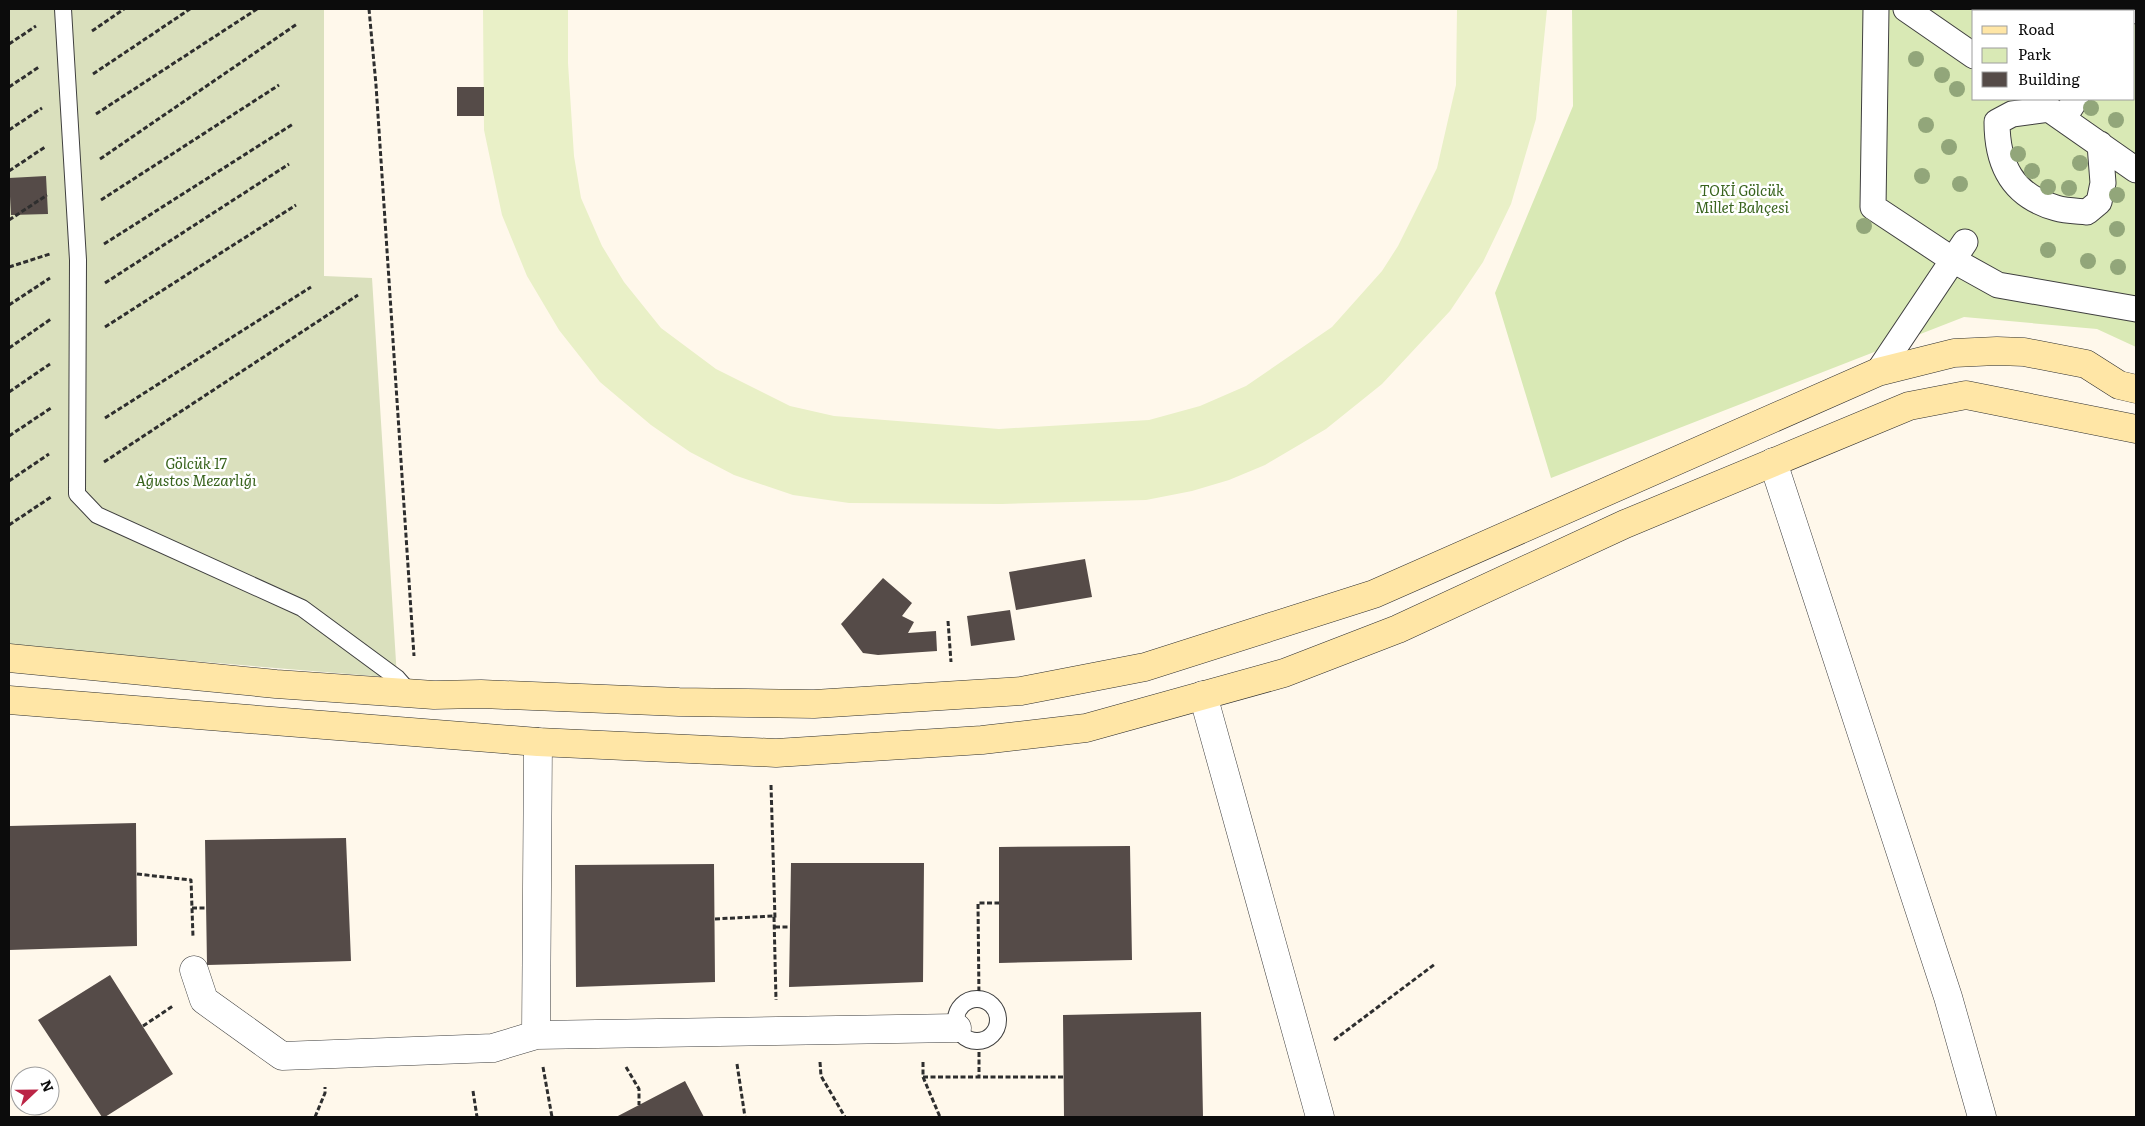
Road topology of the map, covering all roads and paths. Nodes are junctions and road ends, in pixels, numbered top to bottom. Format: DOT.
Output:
graph roads {
  1 [pos="63,9"];
  2 [pos="124,9"];
  3 [pos="190,9"];
  4 [pos="257,9"];
  5 [pos="369,9"];
  6 [pos="1876,9"];
  7 [pos="1906,9"];
  8 [pos="297,24"];
  9 [pos="65,49"];
  10 [pos="1972,55"];
  11 [pos="279,85"];
  12 [pos="68,91"];
  13 [pos="2056,106"];
  14 [pos="293,124"];
  15 [pos="9,130"];
  16 [pos="70,130"];
  17 [pos="2100,144"];
  18 [pos="289,164"];
  19 [pos="2136,170"];
  20 [pos="9,171"];
  21 [pos="73,177"];
  22 [pos="296,206"];
  23 [pos="75,217"];
  24 [pos="9,220"];
  25 [pos="1959,251"];
  26 [pos="78,253"];
  27 [pos="9,267"];
  28 [pos="311,287"];
  29 [pos="358,294"];
  30 [pos="78,301"];
  31 [pos="9,305"];
  32 [pos="2136,309"];
  33 [pos="78,344"];
  34 [pos="9,348"];
  35 [pos="1878,372"];
  36 [pos="78,389"];
  37 [pos="2136,389"];
  38 [pos="9,392"];
  39 [pos="2136,429"];
  40 [pos="9,436"];
  41 [pos="77,436"];
  42 [pos="1774,462"];
  43 [pos="77,479"];
  44 [pos="9,481"];
  45 [pos="9,525"];
  46 [pos="948,621"];
  47 [pos="9,658"];
  48 [pos="414,662"];
  49 [pos="951,665"];
  50 [pos="411,694"];
  51 [pos="1202,695"];
  52 [pos="9,700"];
  53 [pos="538,742"];
  54 [pos="771,777"];
  55 [pos="137,874"];
  56 [pos="999,904"];
  57 [pos="192,908"];
  58 [pos="206,908"];
  59 [pos="715,918"];
  60 [pos="775,922"];
  61 [pos="775,927"];
  62 [pos="790,927"];
  63 [pos="1435,964"];
  64 [pos="194,970"];
  65 [pos="979,999"];
  66 [pos="777,1030"];
  67 [pos="736,1031"];
  68 [pos="968,1034"];
  69 [pos="536,1035"];
  70 [pos="1332,1041"];
  71 [pos="821,1076"];
  72 [pos="979,1077"];
  73 [pos="1064,1077"];
  74 [pos="473,1090"];
  75 [pos="325,1093"];
  76 [pos="315,1117"];
  77 [pos="477,1117"];
  78 [pos="552,1117"];
  79 [pos="745,1117"];
  80 [pos="845,1117"];
  81 [pos="940,1117"];
  82 [pos="1320,1117"];
  83 [pos="1982,1117"];
  1 -- 9 [label="lane"];
  2 -- 9 [label="path"];
  3 -- 12 [label="path"];
  4 -- 16 [label="path"];
  5 -- 48 [label="path"];
  6 -- 25 [label="street"];
  7 -- 10 [label="street"];
  8 -- 21 [label="path"];
  9 -- 12 [label="lane"];
  11 -- 23 [label="path"];
  12 -- 15 [label="path"];
  12 -- 16 [label="lane"];
  13 -- 17 [label="street"];
  13 -- 17 [label="street"];
  14 -- 26 [label="path"];
  16 -- 20 [label="path"];
  16 -- 21 [label="lane"];
  17 -- 19 [label="street"];
  18 -- 30 [label="path"];
  21 -- 23 [label="lane"];
  21 -- 24 [label="path"];
  22 -- 33 [label="path"];
  23 -- 26 [label="lane"];
  25 -- 32 [label="street"];
  25 -- 35 [label="street"];
  26 -- 27 [label="path"];
  26 -- 30 [label="lane"];
  26 -- 31 [label="path"];
  28 -- 41 [label="path"];
  29 -- 43 [label="path"];
  30 -- 33 [label="lane"];
  30 -- 34 [label="path"];
  33 -- 36 [label="lane"];
  33 -- 38 [label="path"];
  35 -- 37 [label="main road"];
  35 -- 50 [label="main road"];
  36 -- 40 [label="path"];
  36 -- 41 [label="lane"];
  39 -- 42 [label="main road"];
  41 -- 43 [label="lane"];
  41 -- 44 [label="path"];
  42 -- 51 [label="main road"];
  42 -- 83 [label="street"];
  43 -- 45 [label="path"];
  43 -- 50 [label="lane"];
  46 -- 49 [label="path"];
  47 -- 50 [label="main road"];
  51 -- 53 [label="main road"];
  51 -- 82 [label="street"];
  52 -- 53 [label="main road"];
  53 -- 69 [label="street"];
  54 -- 60 [label="path"];
  55 -- 57 [label="path"];
  56 -- 65 [label="path"];
  57 -- 58 [label="path"];
  57 -- 64 [label="path"];
  59 -- 60 [label="path"];
  60 -- 61 [label="path"];
  61 -- 62 [label="path"];
  61 -- 66 [label="path"];
  63 -- 70 [label="path"];
  64 -- 69 [label="street"];
  65 -- 68 [label="lane"];
  65 -- 68 [label="lane"];
  66 -- 67 [label="street"];
  66 -- 68 [label="street"];
  67 -- 69 [label="street"];
  67 -- 79 [label="path"];
  68 -- 72 [label="path"];
  69 -- 78 [label="path"];
  71 -- 80 [label="path"];
  72 -- 73 [label="path"];
  72 -- 81 [label="path"];
  74 -- 77 [label="path"];
  75 -- 76 [label="path"];
}
